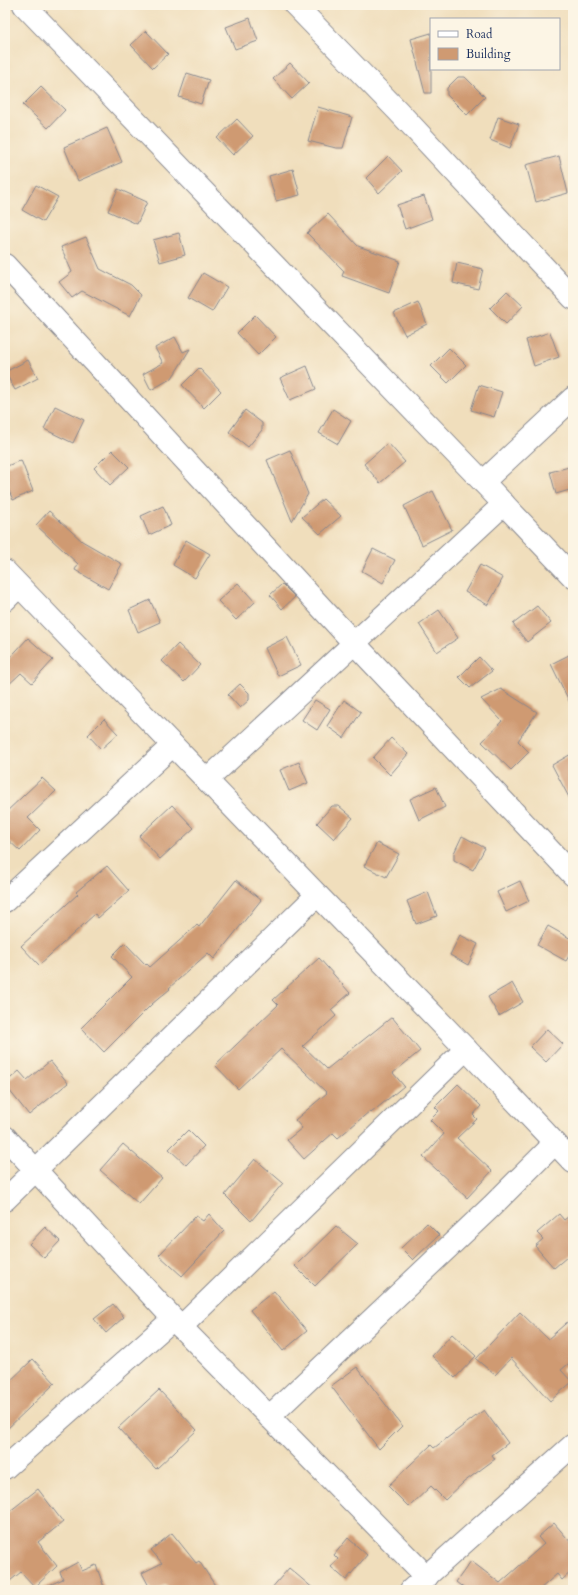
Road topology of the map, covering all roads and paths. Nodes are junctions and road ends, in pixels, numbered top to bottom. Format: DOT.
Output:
graph roads {
  1 [pos="24,5"];
  2 [pos="295,5"];
  3 [pos="5,265"];
  4 [pos="573,298"];
  5 [pos="573,398"];
  6 [pos="483,482"];
  7 [pos="504,504"];
  8 [pos="573,577"];
  9 [pos="10,586"];
  10 [pos="354,643"];
  11 [pos="173,745"];
  12 [pos="207,780"];
  13 [pos="573,875"];
  14 [pos="317,895"];
  15 [pos="5,901"];
  16 [pos="466,1049"];
  17 [pos="5,1137"];
  18 [pos="555,1143"];
  19 [pos="573,1162"];
  20 [pos="35,1170"];
  21 [pos="5,1200"];
  22 [pos="177,1323"];
  23 [pos="269,1417"];
  24 [pos="573,1446"];
  25 [pos="5,1468"];
  26 [pos="419,1583"];
  1 -- 6 [label="street"];
  2 -- 4 [label="street"];
  3 -- 10 [label="street"];
  5 -- 6 [label="street"];
  6 -- 7 [label="street"];
  7 -- 8 [label="street"];
  7 -- 10 [label="street"];
  9 -- 11 [label="street"];
  10 -- 12 [label="street"];
  10 -- 13 [label="street"];
  11 -- 12 [label="street"];
  11 -- 15 [label="street"];
  12 -- 14 [label="street"];
  14 -- 16 [label="street"];
  14 -- 20 [label="street"];
  16 -- 18 [label="street"];
  16 -- 22 [label="street"];
  17 -- 20 [label="street"];
  18 -- 19 [label="street"];
  18 -- 23 [label="street"];
  20 -- 21 [label="street"];
  20 -- 22 [label="street"];
  22 -- 23 [label="street"];
  22 -- 25 [label="street"];
  23 -- 26 [label="street"];
  24 -- 26 [label="street"];
}
